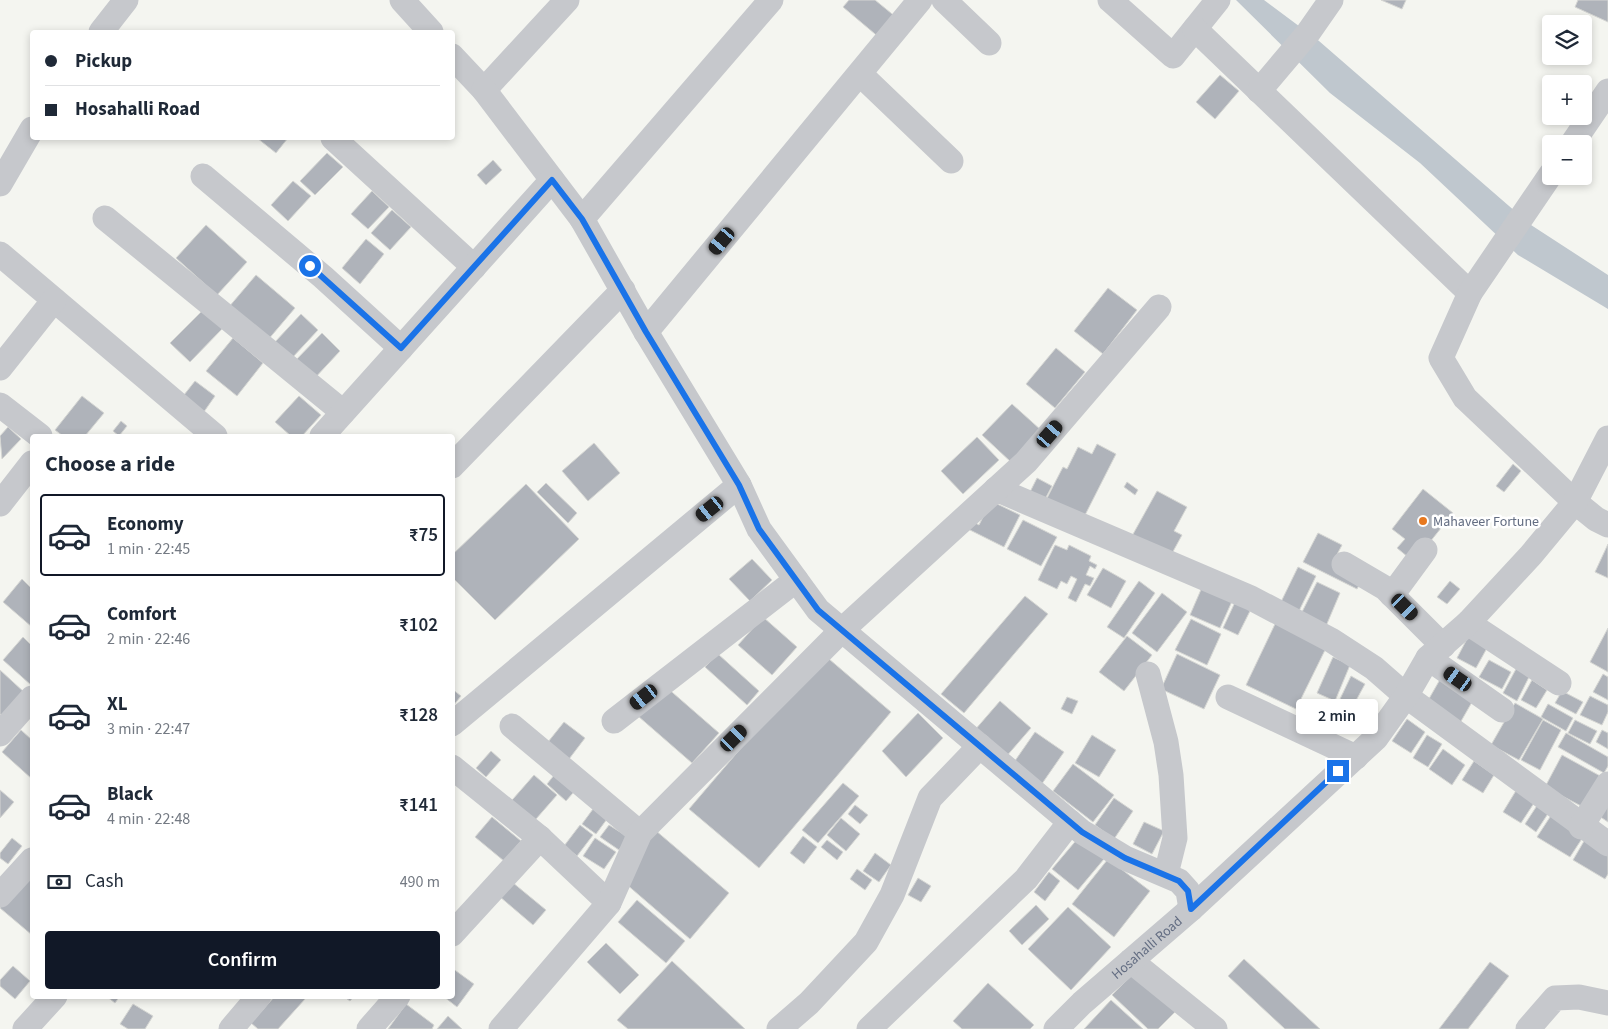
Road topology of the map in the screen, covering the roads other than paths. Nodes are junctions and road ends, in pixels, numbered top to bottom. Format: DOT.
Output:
graph roads {
  1 [pos="126,0"];
  2 [pos="402,0"];
  3 [pos="567,0"];
  4 [pos="771,0"];
  5 [pos="920,0"];
  6 [pos="944,0"];
  7 [pos="1110,0"];
  8 [pos="1218,0"];
  9 [pos="1330,0"];
  10 [pos="1195,29"];
  11 [pos="104,30"];
  12 [pos="429,30"];
  13 [pos="989,43"];
  14 [pos="455,59"];
  15 [pos="860,74"];
  16 [pos="484,90"];
  17 [pos="1259,91"];
  18 [pos="1608,92"];
  19 [pos="30,132"];
  20 [pos="1578,135"];
  21 [pos="335,140"];
  22 [pos="951,161"];
  23 [pos="203,176"];
  24 [pos="552,180"];
  25 [pos="0,184"];
  26 [pos="1544,185"];
  27 [pos="105,218"];
  28 [pos="582,219"];
  29 [pos="0,254"];
  30 [pos="474,267"];
  31 [pos="622,290"];
  32 [pos="1470,293"];
  33 [pos="54,300"];
  34 [pos="1159,308"];
  35 [pos="646,332"];
  36 [pos="401,348"];
  37 [pos="0,368"];
  38 [pos="0,405"];
  39 [pos="343,412"];
  40 [pos="37,434"];
  41 [pos="213,434"];
  42 [pos="324,434"];
  43 [pos="1608,438"];
  44 [pos="455,463"];
  45 [pos="30,466"];
  46 [pos="739,485"];
  47 [pos="996,489"];
  48 [pos="1575,502"];
  49 [pos="0,504"];
  50 [pos="1608,526"];
  51 [pos="1425,550"];
  52 [pos="1344,564"];
  53 [pos="796,580"];
  54 [pos="1392,595"];
  55 [pos="1468,623"];
  56 [pos="842,630"];
  57 [pos="1435,652"];
  58 [pos="1148,674"];
  59 [pos="1559,683"];
  60 [pos="1406,696"];
  61 [pos="1228,697"];
  62 [pos="30,700"];
  63 [pos="1502,710"];
  64 [pos="614,721"];
  65 [pos="455,722"];
  66 [pos="512,726"];
  67 [pos="0,734"];
  68 [pos="980,746"];
  69 [pos="1356,757"];
  70 [pos="455,772"];
  71 [pos="1608,784"];
  72 [pos="1070,822"];
  73 [pos="1581,827"];
  74 [pos="640,833"];
  75 [pos="540,838"];
  76 [pos="1608,844"];
  77 [pos="30,862"];
  78 [pos="1166,874"];
  79 [pos="0,895"];
  80 [pos="609,903"];
  81 [pos="1191,909"];
  82 [pos="455,931"];
  83 [pos="1131,961"];
  84 [pos="52,999"];
  85 [pos="256,999"];
  86 [pos="395,999"];
  87 [pos="1608,1003"];
  88 [pos="24,1029"];
  89 [pos="231,1029"];
  90 [pos="369,1029"];
  91 [pos="500,1029"];
  92 [pos="779,1029"];
  93 [pos="869,1029"];
  94 [pos="1056,1029"];
  95 [pos="1215,1029"];
  96 [pos="1528,1029"];
  1 -- 11 [label="street"];
  2 -- 12 [label="street"];
  3 -- 16 [label="street"];
  4 -- 28 [label="street"];
  5 -- 15 [label="street"];
  6 -- 13 [label="street"];
  7 -- 10 [label="street"];
  8 -- 10 [label="street"];
  9 -- 17 [label="street"];
  10 -- 17 [label="street"];
  14 -- 16 [label="street"];
  15 -- 22 [label="street"];
  15 -- 35 [label="street"];
  16 -- 24 [label="street"];
  17 -- 32 [label="street"];
  18 -- 20 [label="street"];
  19 -- 25 [label="street"];
  21 -- 30 [label="street"];
  23 -- 36 [label="street"];
  24 -- 28 [label="street"];
  24 -- 30 [label="street"];
  26 -- 32 [label="street"];
  27 -- 39 [label="street"];
  28 -- 31 [label="street"];
  29 -- 33 [label="street"];
  30 -- 36 [label="street"];
  31 -- 35 [label="street"];
  31 -- 44 [label="street"];
  32 -- 48 [label="street"];
  33 -- 37 [label="street"];
  33 -- 41 [label="street"];
  34 -- 47 [label="street"];
  35 -- 46 [label="street"];
  36 -- 39 [label="street"];
  38 -- 40 [label="street"];
  39 -- 42 [label="street"];
  43 -- 48 [label="street, Hosahalli Road"];
  45 -- 49 [label="street"];
  46 -- 53 [label="street"];
  46 -- 65 [label="street"];
  47 -- 56 [label="street"];
  47 -- 60 [label="street"];
  48 -- 50 [label="street"];
  48 -- 55 [label="street, Hosahalli Road"];
  51 -- 54 [label="street"];
  52 -- 54 [label="street"];
  53 -- 56 [label="street"];
  53 -- 64 [label="street"];
  54 -- 57 [label="street"];
  55 -- 57 [label="street, Hosahalli Road"];
  55 -- 59 [label="street"];
  56 -- 68 [label="street"];
  56 -- 74 [label="street"];
  57 -- 60 [label="street, Hosahalli Road"];
  57 -- 63 [label="street"];
  58 -- 78 [label="street"];
  60 -- 69 [label="street, Hosahalli Road"];
  60 -- 73 [label="street"];
  61 -- 69 [label="street"];
  62 -- 67 [label="street"];
  66 -- 74 [label="street"];
  68 -- 72 [label="street"];
  68 -- 92 [label="street"];
  69 -- 81 [label="street, Hosahalli Road"];
  70 -- 75 [label="street"];
  71 -- 73 [label="street"];
  72 -- 78 [label="street"];
  72 -- 93 [label="street"];
  73 -- 76 [label="street"];
  74 -- 80 [label="street"];
  75 -- 80 [label="street"];
  75 -- 82 [label="street"];
  77 -- 79 [label="street"];
  78 -- 81 [label="street"];
  80 -- 91 [label="street"];
  81 -- 83 [label="street, Hosahalli Road"];
  83 -- 94 [label="street, Hosahalli Road"];
  83 -- 95 [label="street"];
  84 -- 88 [label="street"];
  85 -- 89 [label="street"];
  86 -- 90 [label="street"];
  87 -- 96 [label="street"];
}
